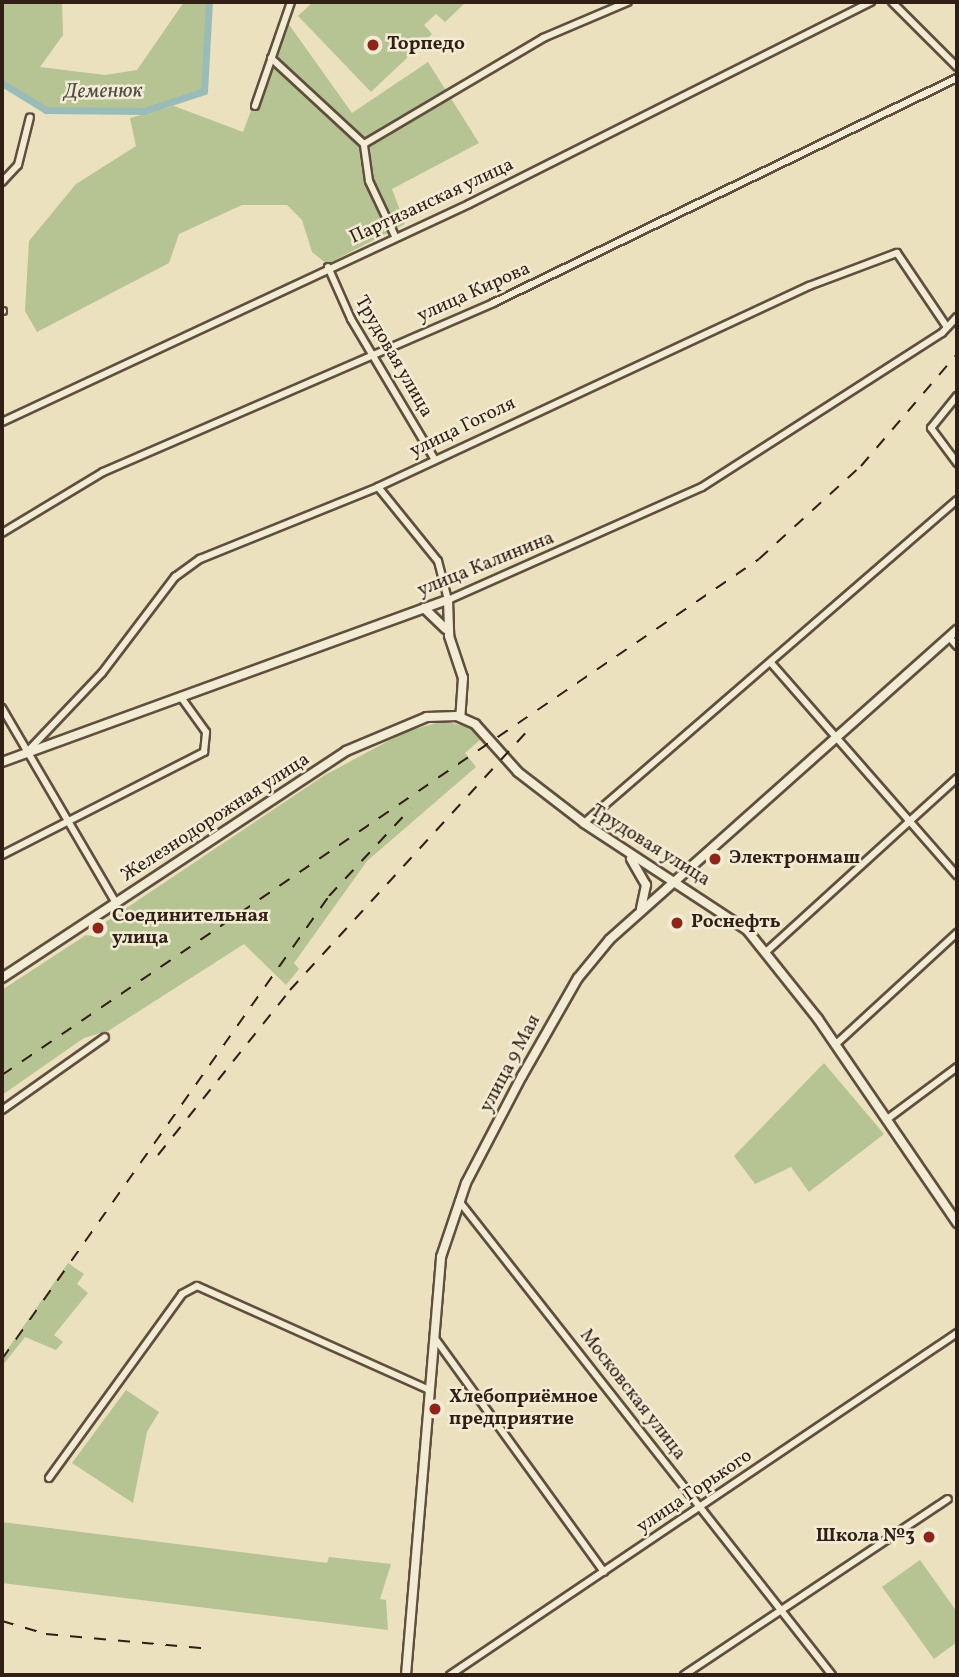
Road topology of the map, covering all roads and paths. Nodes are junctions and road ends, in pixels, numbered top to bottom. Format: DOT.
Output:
graph roads {
  1 [pos="291,2"];
  2 [pos="628,2"];
  3 [pos="871,2"];
  4 [pos="892,2"];
  5 [pos="271,58"];
  6 [pos="957,67"];
  7 [pos="957,78"];
  8 [pos="255,106"];
  9 [pos="30,117"];
  10 [pos="364,144"];
  11 [pos="2,182"];
  12 [pos="395,236"];
  13 [pos="328,267"];
  14 [pos="957,317"];
  15 [pos="947,327"];
  16 [pos="370,355"];
  17 [pos="957,396"];
  18 [pos="2,422"];
  19 [pos="435,460"];
  20 [pos="957,463"];
  21 [pos="378,487"];
  22 [pos="957,500"];
  23 [pos="2,533"];
  24 [pos="448,600"];
  25 [pos="424,608"];
  26 [pos="957,630"];
  27 [pos="449,636"];
  28 [pos="949,637"];
  29 [pos="957,646"];
  30 [pos="772,664"];
  31 [pos="178,694"];
  32 [pos="2,708"];
  33 [pos="460,717"];
  34 [pos="837,739"];
  35 [pos="26,753"];
  36 [pos="2,762"];
  37 [pos="957,778"];
  38 [pos="909,820"];
  39 [pos="69,821"];
  40 [pos="584,823"];
  41 [pos="627,854"];
  42 [pos="2,855"];
  43 [pos="957,875"];
  44 [pos="673,882"];
  45 [pos="116,903"];
  46 [pos="640,910"];
  47 [pos="957,933"];
  48 [pos="767,951"];
  49 [pos="2,978"];
  50 [pos="105,1037"];
  51 [pos="835,1045"];
  52 [pos="957,1067"];
  53 [pos="2,1110"];
  54 [pos="886,1120"];
  55 [pos="459,1201"];
  56 [pos="954,1212"];
  57 [pos="957,1223"];
  58 [pos="957,1333"];
  59 [pos="433,1337"];
  60 [pos="429,1390"];
  61 [pos="50,1478"];
  62 [pos="948,1499"];
  63 [pos="701,1506"];
  64 [pos="604,1572"];
  65 [pos="781,1610"];
  66 [pos="407,1675"];
  67 [pos="450,1675"];
  68 [pos="684,1675"];
  69 [pos="832,1675"];
  1 -- 5 [label="street"];
  2 -- 10 [label="street"];
  3 -- 12 [label="street, Партизанская улица"];
  4 -- 6 [label="street"];
  5 -- 8 [label="street"];
  5 -- 10 [label="street"];
  7 -- 16 [label="street, улица Кирова"];
  9 -- 11 [label="street"];
  10 -- 12 [label="street"];
  12 -- 13 [label="street, Партизанская улица"];
  13 -- 16 [label="street, Трудовая улица"];
  13 -- 18 [label="street, Партизанская улица"];
  14 -- 15 [label="street"];
  15 -- 19 [label="street, улица Гоголя"];
  15 -- 24 [label="street, улица Калинина"];
  16 -- 19 [label="street, Трудовая улица"];
  16 -- 23 [label="street, улица Кирова"];
  17 -- 20 [label="street"];
  19 -- 21 [label="street, улица Гоголя"];
  21 -- 24 [label="street"];
  21 -- 35 [label="street, улица Гоголя"];
  22 -- 30 [label="street"];
  24 -- 25 [label="street, улица Калинина"];
  24 -- 27 [label="street"];
  25 -- 27 [label="street"];
  25 -- 31 [label="street, улица Калинина"];
  26 -- 28 [label="street, улица 9 Мая"];
  27 -- 33 [label="street"];
  28 -- 29 [label="street"];
  28 -- 34 [label="street, улица 9 Мая"];
  30 -- 34 [label="street"];
  30 -- 40 [label="street"];
  31 -- 35 [label="street, улица Калинина"];
  31 -- 39 [label="street"];
  32 -- 35 [label="street"];
  33 -- 40 [label="street, Трудовая улица"];
  33 -- 45 [label="street, Железнодорожная улица"];
  34 -- 38 [label="street"];
  34 -- 44 [label="street, улица 9 Мая"];
  35 -- 36 [label="street, улица Калинина"];
  35 -- 39 [label="street"];
  37 -- 38 [label="street"];
  38 -- 43 [label="street"];
  38 -- 48 [label="street"];
  39 -- 42 [label="street"];
  39 -- 45 [label="street"];
  40 -- 41 [label="street, Трудовая улица"];
  41 -- 44 [label="street, Трудовая улица"];
  41 -- 46 [label="street"];
  44 -- 46 [label="street, улица 9 Мая"];
  44 -- 48 [label="street, Трудовая улица"];
  45 -- 49 [label="street, Железнодорожная улица"];
  46 -- 55 [label="street, улица 9 Мая"];
  47 -- 51 [label="street"];
  48 -- 51 [label="street, Трудовая улица"];
  50 -- 53 [label="street"];
  51 -- 54 [label="street, Трудовая улица"];
  52 -- 54 [label="street"];
  54 -- 56 [label="street, Трудовая улица"];
  55 -- 59 [label="street, улица 9 Мая"];
  55 -- 63 [label="street, Московская улица"];
  56 -- 57 [label="street, Трудовая улица"];
  58 -- 63 [label="street, улица Горького"];
  59 -- 60 [label="street, улица 9 Мая"];
  59 -- 64 [label="street"];
  60 -- 61 [label="street"];
  60 -- 66 [label="street, улица 9 Мая"];
  62 -- 65 [label="street"];
  63 -- 64 [label="street, улица Горького"];
  63 -- 65 [label="street, Московская улица"];
  64 -- 67 [label="street, улица Горького"];
  65 -- 68 [label="street"];
  65 -- 69 [label="street, Московская улица"];
}
